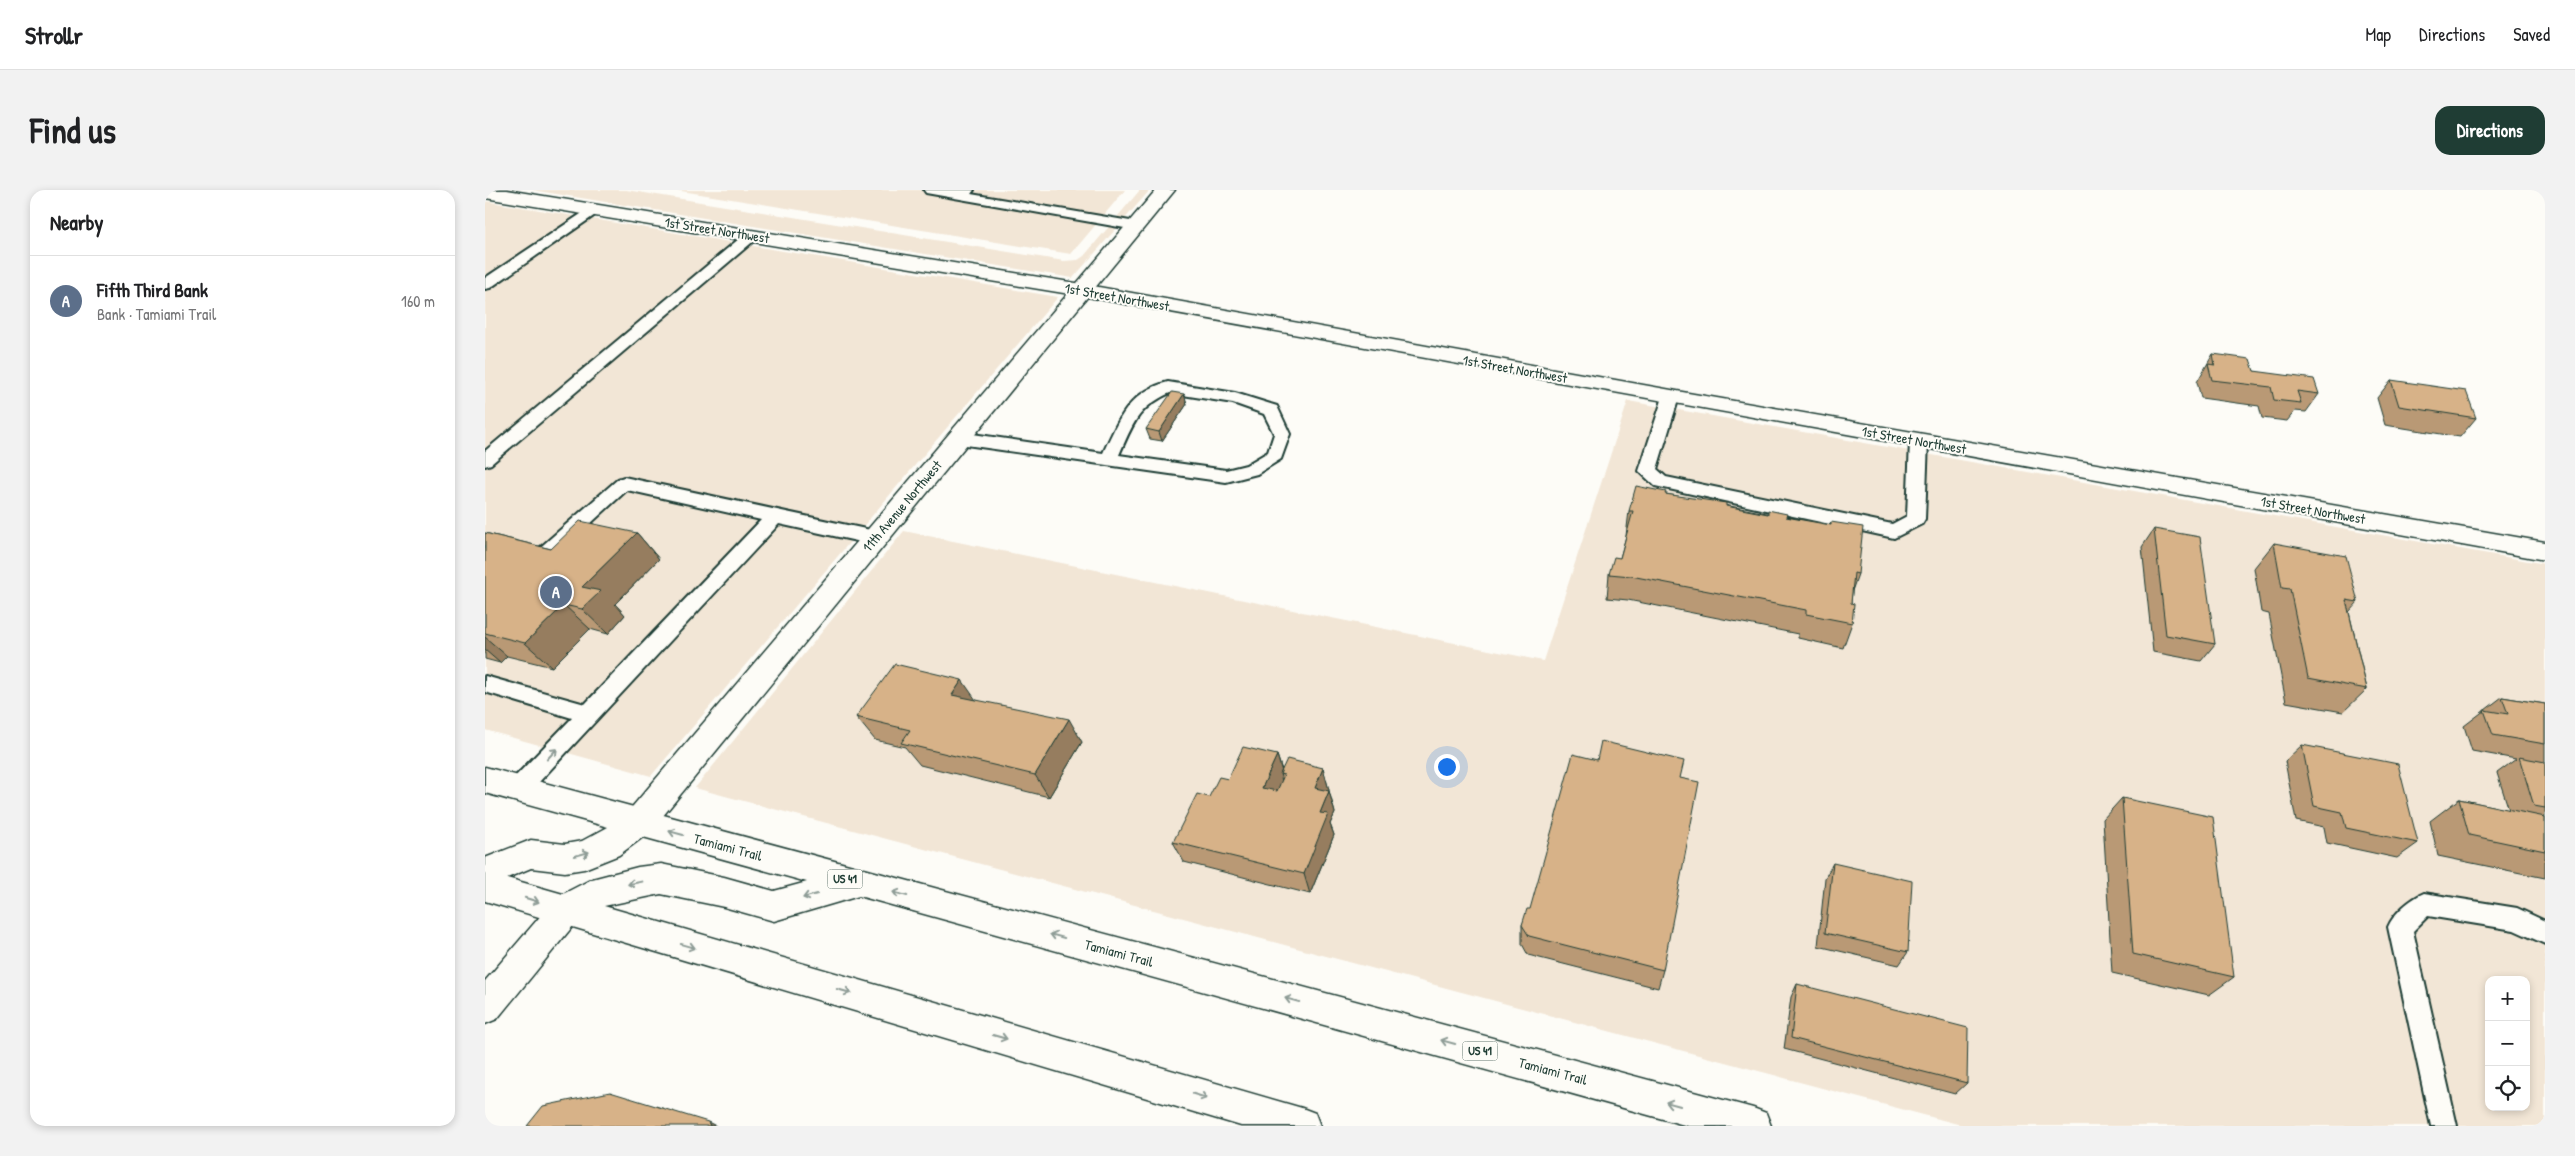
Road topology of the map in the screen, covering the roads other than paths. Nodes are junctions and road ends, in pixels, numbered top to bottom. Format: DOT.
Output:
graph roads {
  1 [pos="931,190"];
  2 [pos="1166,190"];
  3 [pos="485,192"];
  4 [pos="963,193"];
  5 [pos="593,210"];
  6 [pos="1136,226"];
  7 [pos="751,236"];
  8 [pos="485,285"];
  9 [pos="1082,290"];
  10 [pos="1671,397"];
  11 [pos="959,438"];
  12 [pos="1919,441"];
  13 [pos="1109,458"];
  14 [pos="485,460"];
  15 [pos="775,517"];
  16 [pos="875,538"];
  17 [pos="2545,551"];
  18 [pos="534,564"];
  19 [pos="485,684"];
  20 [pos="589,714"];
  21 [pos="485,780"];
  22 [pos="518,789"];
  23 [pos="639,823"];
  24 [pos="485,872"];
  25 [pos="857,883"];
  26 [pos="485,886"];
  27 [pos="566,910"];
  28 [pos="2545,932"];
  29 [pos="485,1007"];
  30 [pos="1249,1119"];
  31 [pos="1704,1119"];
  32 [pos="1302,1126"];
  33 [pos="1753,1126"];
  34 [pos="2444,1126"];
  1 -- 4 [label="lane"];
  2 -- 6 [label="street, 11th Avenue Northwest"];
  3 -- 5 [label="street, 1st Street Northwest"];
  4 -- 6 [label="lane"];
  5 -- 7 [label="street, 1st Street Northwest"];
  5 -- 8 [label="lane"];
  6 -- 9 [label="street, 11th Avenue Northwest"];
  7 -- 9 [label="street, 1st Street Northwest"];
  7 -- 14 [label="lane"];
  9 -- 10 [label="street, 1st Street Northwest"];
  9 -- 11 [label="street, 11th Avenue Northwest"];
  10 -- 12 [label="street, 1st Street Northwest"];
  10 -- 12 [label="lane"];
  11 -- 13 [label="lane"];
  11 -- 16 [label="street, 11th Avenue Northwest"];
  12 -- 17 [label="street, 1st Street Northwest"];
  13 -- 13 [label="lane"];
  15 -- 16 [label="lane"];
  15 -- 18 [label="lane"];
  15 -- 20 [label="lane"];
  16 -- 23 [label="street, 11th Avenue Northwest"];
  19 -- 20 [label="lane"];
  22 -- 20 [label="lane, one-way"];
  21 -- 22 [label="street, Tamiami Trail / US 41"];
  22 -- 23 [label="street, Tamiami Trail / US 41"];
  24 -- 23 [label="street, 11th Avenue Northwest, one-way"];
  25 -- 23 [label="street, Tamiami Trail / US 41, one-way"];
  25 -- 27 [label="street, one-way"];
  31 -- 25 [label="street, Tamiami Trail / US 41, one-way"];
  26 -- 27 [label="street, one-way"];
  27 -- 29 [label="street"];
  27 -- 30 [label="street, one-way"];
  28 -- 34 [label="lane"];
  30 -- 32 [label="street"];
  31 -- 33 [label="street, Tamiami Trail / US 41"];
}
